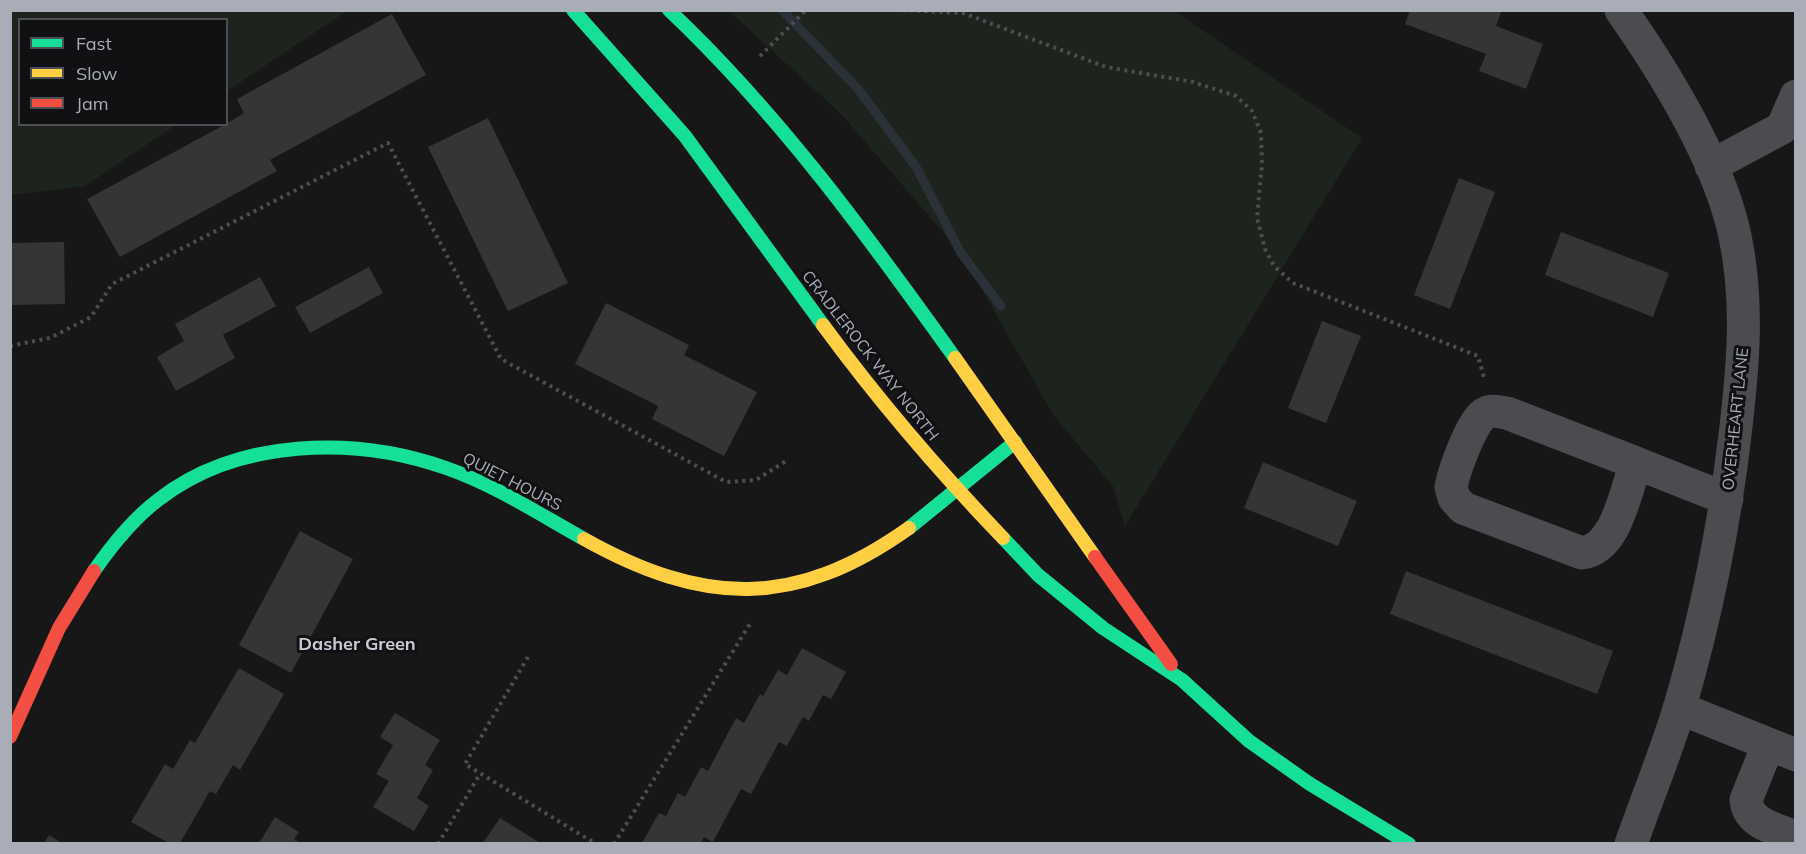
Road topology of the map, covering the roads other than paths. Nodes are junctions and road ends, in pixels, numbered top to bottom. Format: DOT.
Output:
graph roads {
  1 [pos="573,10"];
  2 [pos="669,10"];
  3 [pos="1620,10"];
  4 [pos="1796,96"];
  5 [pos="1789,131"];
  6 [pos="1710,166"];
  7 [pos="1015,442"];
  8 [pos="1636,463"];
  9 [pos="956,489"];
  10 [pos="1727,499"];
  11 [pos="1182,680"];
  12 [pos="1679,708"];
  13 [pos="10,737"];
  14 [pos="1782,750"];
  15 [pos="1796,837"];
  16 [pos="1409,843"];
  17 [pos="1631,843"];
  1 -- 9 [label="street, CRADLEROCK WAY NORTH"];
  2 -- 7 [label="street, CRADLEROCK WAY NORTH"];
  3 -- 6 [label="street, OVERHEART LANE"];
  4 -- 5 [label="street"];
  5 -- 6 [label="street"];
  6 -- 10 [label="street, OVERHEART LANE"];
  7 -- 9 [label="street, QUIET HOURS"];
  7 -- 11 [label="street, CRADLEROCK WAY NORTH"];
  8 -- 8 [label="street"];
  8 -- 10 [label="street"];
  9 -- 11 [label="street, CRADLEROCK WAY NORTH"];
  9 -- 13 [label="street, QUIET HOURS"];
  10 -- 12 [label="street, OVERHEART LANE"];
  11 -- 16 [label="street, CRADLEROCK WAY NORTH"];
  12 -- 14 [label="street"];
  12 -- 17 [label="street, OVERHEART LANE"];
  14 -- 15 [label="street"];
}
